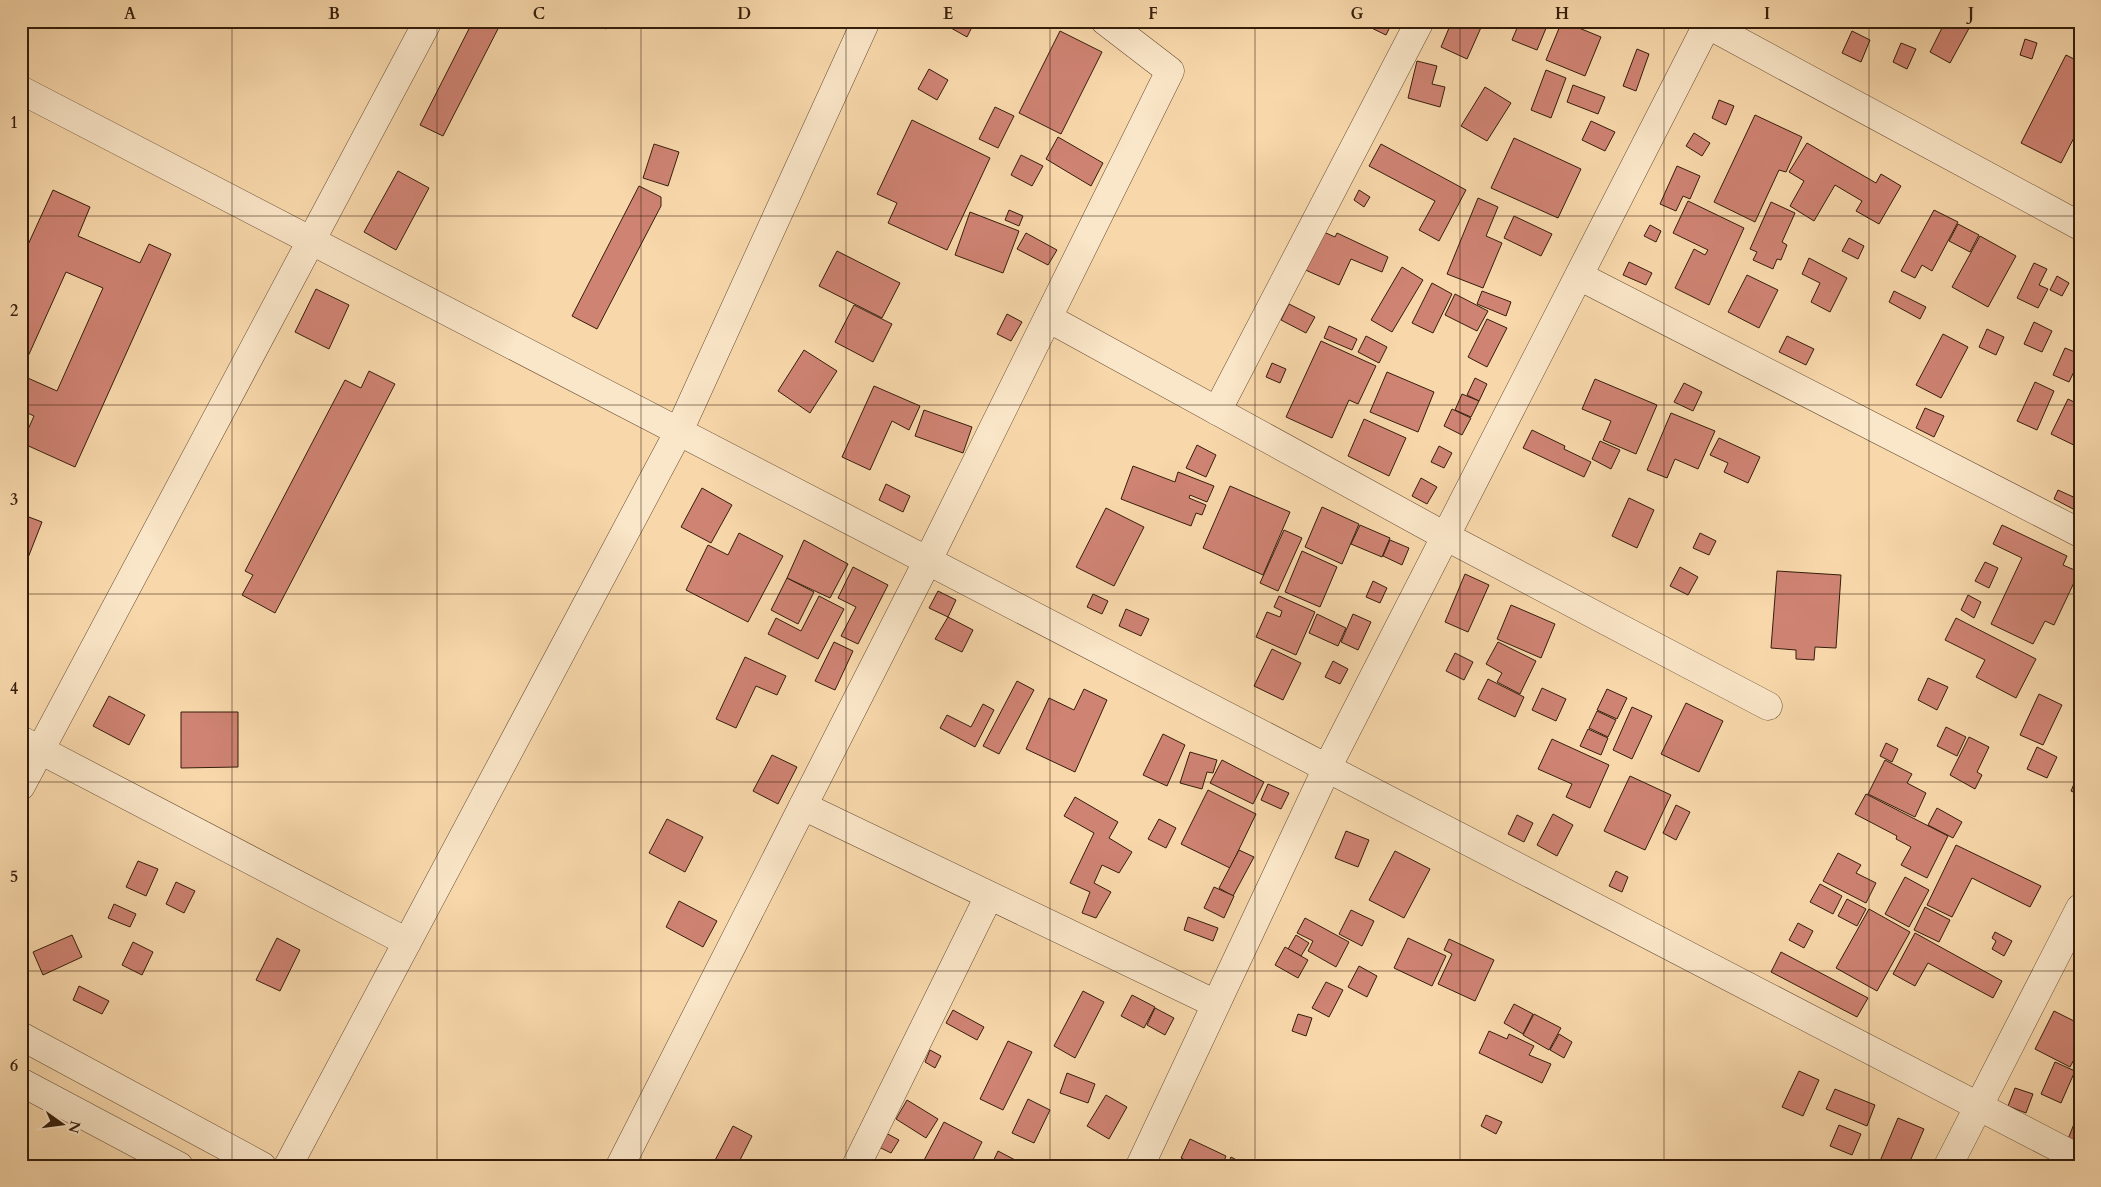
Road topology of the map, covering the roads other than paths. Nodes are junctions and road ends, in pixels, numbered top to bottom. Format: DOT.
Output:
graph roads {
  1 [pos="428,21"];
  2 [pos="866,21"];
  3 [pos="1104,21"];
  4 [pos="1420,21"];
  5 [pos="1706,22"];
  6 [pos="21,90"];
  7 [pos="2080,226"];
  8 [pos="311,241"];
  9 [pos="1579,276"];
  10 [pos="1048,318"];
  11 [pos="1216,410"];
  12 [pos="679,431"];
  13 [pos="2080,533"];
  14 [pos="1445,536"];
  15 [pos="928,560"];
  16 [pos="1768,706"];
  17 [pos="31,745"];
  18 [pos="1327,768"];
  19 [pos="21,786"];
  20 [pos="803,806"];
  21 [pos="989,896"];
  22 [pos="2080,908"];
  23 [pos="407,942"];
  24 [pos="1216,1004"];
  25 [pos="21,1036"];
  26 [pos="21,1082"];
  27 [pos="1978,1106"];
  28 [pos="2080,1159"];
  29 [pos="179,1166"];
  30 [pos="262,1166"];
  31 [pos="288,1166"];
  32 [pos="620,1166"];
  33 [pos="856,1166"];
  34 [pos="1140,1166"];
  35 [pos="1948,1166"];
  1 -- 8 [label="street"];
  2 -- 12 [label="street"];
  3 -- 10 [label="street"];
  4 -- 11 [label="street"];
  5 -- 7 [label="street"];
  5 -- 9 [label="street"];
  6 -- 8 [label="street"];
  8 -- 12 [label="street"];
  8 -- 17 [label="street"];
  9 -- 13 [label="street"];
  9 -- 14 [label="street"];
  10 -- 11 [label="street"];
  10 -- 15 [label="street"];
  11 -- 14 [label="street"];
  12 -- 15 [label="street"];
  12 -- 23 [label="street"];
  14 -- 16 [label="street"];
  14 -- 18 [label="street"];
  15 -- 18 [label="street"];
  15 -- 20 [label="street"];
  17 -- 19 [label="street"];
  17 -- 23 [label="street"];
  18 -- 24 [label="street"];
  18 -- 27 [label="street"];
  20 -- 21 [label="street"];
  20 -- 32 [label="street"];
  21 -- 24 [label="street"];
  21 -- 33 [label="street"];
  22 -- 27 [label="street"];
  23 -- 31 [label="street"];
  24 -- 34 [label="street"];
  25 -- 30 [label="street"];
  26 -- 29 [label="street"];
  27 -- 28 [label="street"];
  27 -- 35 [label="street"];
}
